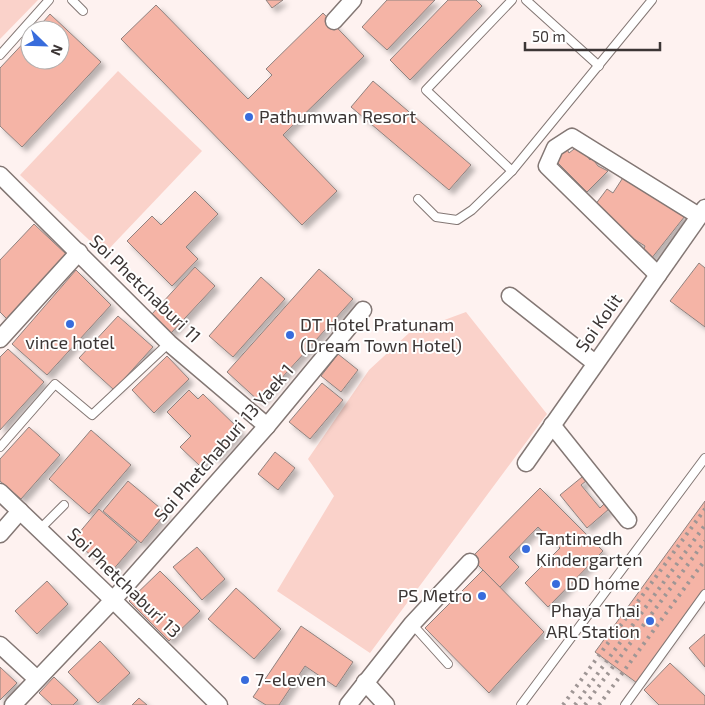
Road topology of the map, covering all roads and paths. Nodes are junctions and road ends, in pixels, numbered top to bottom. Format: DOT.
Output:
graph roads {
  1 [pos="49,0"];
  2 [pos="72,0"];
  3 [pos="353,0"];
  4 [pos="512,0"];
  5 [pos="526,0"];
  6 [pos="652,0"];
  7 [pos="83,11"];
  8 [pos="334,21"];
  9 [pos="0,55"];
  10 [pos="599,66"];
  11 [pos="512,171"];
  12 [pos="0,175"];
  13 [pos="418,199"];
  14 [pos="702,212"];
  15 [pos="79,252"];
  16 [pos="658,275"];
  17 [pos="510,296"];
  18 [pos="362,310"];
  19 [pos="0,339"];
  20 [pos="169,342"];
  21 [pos="595,363"];
  22 [pos="552,425"];
  23 [pos="267,426"];
  24 [pos="0,447"];
  25 [pos="705,458"];
  26 [pos="526,463"];
  27 [pos="0,492"];
  28 [pos="64,505"];
  29 [pos="20,511"];
  30 [pos="628,520"];
  31 [pos="40,529"];
  32 [pos="0,534"];
  33 [pos="470,562"];
  34 [pos="705,594"];
  35 [pos="113,600"];
  36 [pos="412,624"];
  37 [pos="0,645"];
  38 [pos="448,664"];
  39 [pos="37,679"];
  40 [pos="365,682"];
  41 [pos="12,705"];
  42 [pos="219,705"];
  43 [pos="348,705"];
  44 [pos="386,705"];
  45 [pos="521,705"];
  46 [pos="625,705"];
  1 -- 9 [label="lane"];
  2 -- 7 [label="lane"];
  3 -- 8 [label="street"];
  4 -- 11 [label="lane"];
  5 -- 10 [label="lane"];
  6 -- 10 [label="lane"];
  10 -- 11 [label="lane"];
  11 -- 13 [label="lane"];
  12 -- 15 [label="street, Soi Phetchaburi 11"];
  14 -- 16 [label="street, Soi Kolit"];
  14 -- 16 [label="street"];
  15 -- 19 [label="street"];
  15 -- 20 [label="street, Soi Phetchaburi 11"];
  16 -- 21 [label="street, Soi Kolit"];
  17 -- 21 [label="street"];
  18 -- 23 [label="street, Soi Phetchaburi 13 Yaek 1"];
  20 -- 23 [label="street, Soi Phetchaburi 11"];
  20 -- 24 [label="lane"];
  21 -- 22 [label="street, Soi Kolit"];
  22 -- 26 [label="street, Soi Kolit"];
  22 -- 30 [label="street"];
  23 -- 35 [label="street, Soi Phetchaburi 13 Yaek 1"];
  25 -- 45 [label="lane"];
  27 -- 29 [label="street, Soi Phetchaburi 13"];
  28 -- 31 [label="lane"];
  29 -- 31 [label="street, Soi Phetchaburi 13"];
  29 -- 32 [label="street"];
  31 -- 35 [label="street, Soi Phetchaburi 13"];
  33 -- 36 [label="street"];
  34 -- 46 [label="lane"];
  35 -- 39 [label="street, Soi Phetchaburi 13 Yaek 1"];
  35 -- 42 [label="street, Soi Phetchaburi 13"];
  36 -- 38 [label="lane"];
  36 -- 40 [label="street"];
  37 -- 39 [label="street"];
  39 -- 41 [label="street, Soi Phetchaburi 13 Yaek 1"];
  40 -- 43 [label="street"];
  40 -- 44 [label="street"];
}
